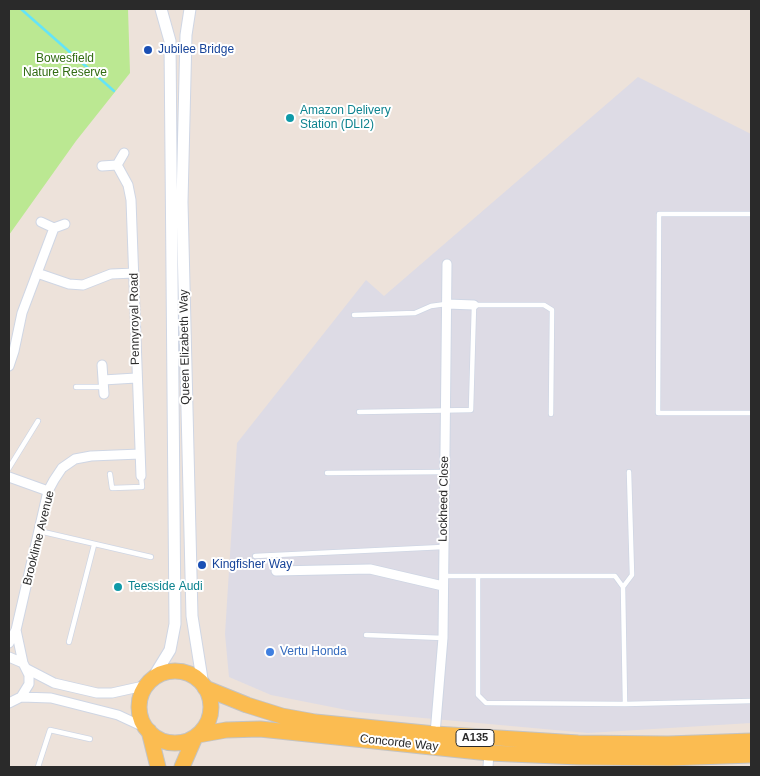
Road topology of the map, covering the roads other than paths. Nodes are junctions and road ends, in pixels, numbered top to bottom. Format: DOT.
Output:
graph roads {
  1 [pos="161,9"];
  2 [pos="190,9"];
  3 [pos="124,153"];
  4 [pos="117,164"];
  5 [pos="102,166"];
  6 [pos="751,214"];
  7 [pos="40,222"];
  8 [pos="65,224"];
  9 [pos="54,228"];
  10 [pos="448,264"];
  11 [pos="37,273"];
  12 [pos="134,273"];
  13 [pos="448,304"];
  14 [pos="474,305"];
  15 [pos="354,315"];
  16 [pos="102,364"];
  17 [pos="9,366"];
  18 [pos="136,378"];
  19 [pos="76,387"];
  20 [pos="104,387"];
  21 [pos="446,411"];
  22 [pos="359,412"];
  23 [pos="751,413"];
  24 [pos="552,414"];
  25 [pos="38,421"];
  26 [pos="140,454"];
  27 [pos="9,468"];
  28 [pos="444,472"];
  29 [pos="629,472"];
  30 [pos="110,474"];
  31 [pos="327,474"];
  32 [pos="141,476"];
  33 [pos="9,477"];
  34 [pos="48,491"];
  35 [pos="39,532"];
  36 [pos="94,545"];
  37 [pos="443,547"];
  38 [pos="255,556"];
  39 [pos="150,557"];
  40 [pos="276,570"];
  41 [pos="443,576"];
  42 [pos="478,576"];
  43 [pos="443,586"];
  44 [pos="623,586"];
  45 [pos="16,630"];
  46 [pos="366,635"];
  47 [pos="443,638"];
  48 [pos="70,642"];
  49 [pos="9,643"];
  50 [pos="9,657"];
  51 [pos="25,666"];
  52 [pos="149,683"];
  53 [pos="204,686"];
  54 [pos="21,697"];
  55 [pos="751,702"];
  56 [pos="9,703"];
  57 [pos="625,704"];
  58 [pos="147,729"];
  59 [pos="435,734"];
  60 [pos="196,736"];
  61 [pos="90,739"];
  62 [pos="751,741"];
  63 [pos="751,755"];
  64 [pos="489,760"];
  65 [pos="671,763"];
  66 [pos="38,767"];
  67 [pos="158,767"];
  68 [pos="182,767"];
  1 -- 52 [label="street, Queen Elizabeth Way"];
  2 -- 53 [label="street, Queen Elizabeth Way"];
  3 -- 4 [label="street"];
  4 -- 5 [label="street"];
  4 -- 12 [label="street, Pennyroyal Road"];
  6 -- 23 [label="lane"];
  7 -- 9 [label="street"];
  8 -- 9 [label="street"];
  9 -- 11 [label="street"];
  10 -- 13 [label="street, Lockheed Close"];
  11 -- 12 [label="street"];
  11 -- 17 [label="street"];
  12 -- 18 [label="street, Pennyroyal Road"];
  13 -- 14 [label="street"];
  13 -- 15 [label="lane"];
  13 -- 21 [label="street, Lockheed Close"];
  14 -- 21 [label="lane"];
  14 -- 24 [label="lane"];
  16 -- 20 [label="street"];
  18 -- 20 [label="street"];
  18 -- 26 [label="street, Pennyroyal Road"];
  19 -- 20 [label="lane"];
  21 -- 22 [label="lane"];
  21 -- 28 [label="street, Lockheed Close"];
  25 -- 27 [label="lane"];
  26 -- 32 [label="street, Pennyroyal Road"];
  26 -- 34 [label="street, Brooklime Avenue"];
  28 -- 31 [label="lane"];
  28 -- 37 [label="street, Lockheed Close"];
  29 -- 44 [label="lane"];
  30 -- 32 [label="lane"];
  33 -- 34 [label="street"];
  34 -- 35 [label="street, Brooklime Avenue"];
  35 -- 36 [label="lane"];
  35 -- 45 [label="street, Brooklime Avenue"];
  36 -- 39 [label="lane"];
  36 -- 48 [label="lane"];
  37 -- 38 [label="lane"];
  37 -- 41 [label="street, Lockheed Close"];
  40 -- 43 [label="street"];
  41 -- 42 [label="lane"];
  41 -- 43 [label="street, Lockheed Close"];
  42 -- 44 [label="lane"];
  42 -- 57 [label="lane"];
  43 -- 47 [label="street, Lockheed Close"];
  44 -- 57 [label="lane"];
  45 -- 49 [label="street"];
  45 -- 51 [label="street"];
  46 -- 47 [label="lane"];
  47 -- 59 [label="street, Lockheed Close"];
  50 -- 51 [label="street"];
  51 -- 52 [label="street"];
  51 -- 54 [label="street"];
  52 -- 53 [label="main road, A135"];
  52 -- 58 [label="main road"];
  53 -- 59 [label="main road, Concorde Way / A135"];
  53 -- 60 [label="main road"];
  54 -- 56 [label="street"];
  54 -- 58 [label="street"];
  55 -- 57 [label="lane"];
  58 -- 60 [label="main road, A135"];
  58 -- 67 [label="main road"];
  59 -- 62 [label="main road, Concorde Way / A135"];
  60 -- 64 [label="main road, Concorde Way / A135"];
  60 -- 68 [label="main road"];
  61 -- 66 [label="lane"];
  63 -- 65 [label="main road, Concorde Way / A135"];
  64 -- 65 [label="main road, Concorde Way / A135"];
}
